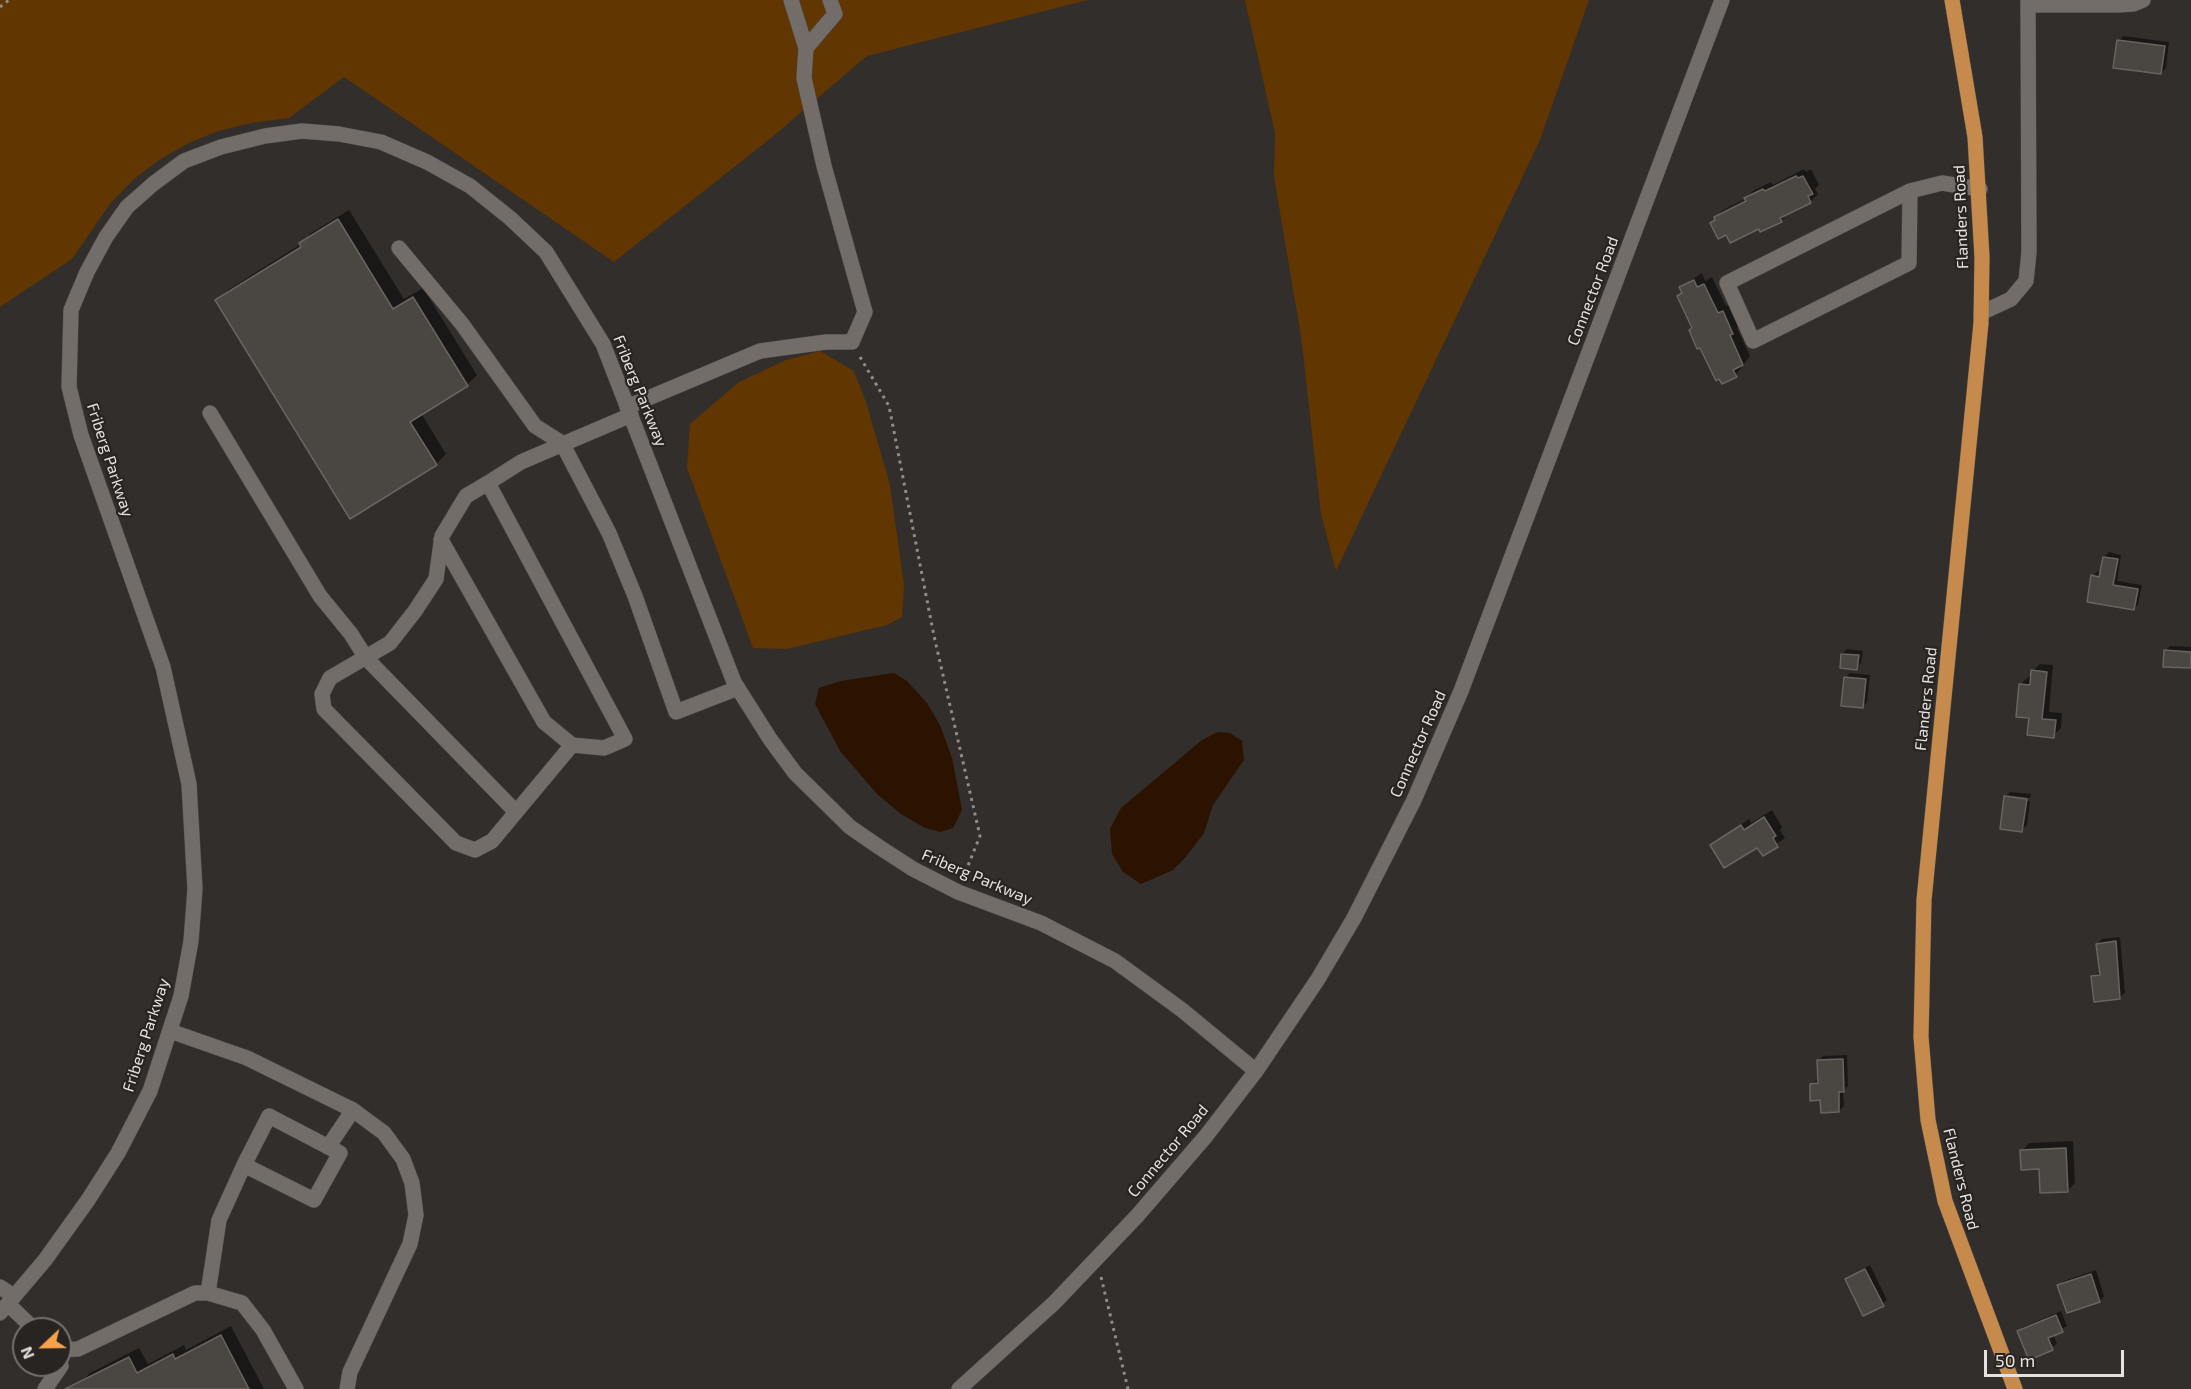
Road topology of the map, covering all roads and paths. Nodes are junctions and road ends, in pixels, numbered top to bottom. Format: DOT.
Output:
graph roads {
  1 [pos="9,0"];
  2 [pos="790,0"];
  3 [pos="830,0"];
  4 [pos="1722,0"];
  5 [pos="1952,0"];
  6 [pos="2143,0"];
  7 [pos="2028,2"];
  8 [pos="2060,3"];
  9 [pos="0,7"];
  10 [pos="806,48"];
  11 [pos="1980,189"];
  12 [pos="1910,191"];
  13 [pos="399,248"];
  14 [pos="1981,313"];
  15 [pos="852,342"];
  16 [pos="629,411"];
  17 [pos="210,413"];
  18 [pos="562,443"];
  19 [pos="488,483"];
  20 [pos="441,540"];
  21 [pos="366,658"];
  22 [pos="738,688"];
  23 [pos="572,746"];
  24 [pos="516,812"];
  25 [pos="958,891"];
  26 [pos="170,1031"];
  27 [pos="1256,1071"];
  28 [pos="353,1110"];
  29 [pos="328,1147"];
  30 [pos="244,1165"];
  31 [pos="1097,1258"];
  32 [pos="0,1287"];
  33 [pos="208,1293"];
  34 [pos="7,1304"];
  35 [pos="21,1317"];
  36 [pos="72,1349"];
  37 [pos="296,1389"];
  38 [pos="347,1389"];
  39 [pos="959,1389"];
  40 [pos="1128,1389"];
  41 [pos="2015,1389"];
  1 -- 9 [label="path"];
  2 -- 10 [label="street"];
  3 -- 10 [label="street"];
  4 -- 27 [label="street, Connector Road"];
  5 -- 11 [label="main road, Flanders Road"];
  6 -- 8 [label="street"];
  7 -- 8 [label="street"];
  7 -- 14 [label="street"];
  10 -- 15 [label="street"];
  11 -- 12 [label="street"];
  11 -- 14 [label="main road, Flanders Road"];
  12 -- 12 [label="street"];
  13 -- 18 [label="street"];
  14 -- 41 [label="main road, Flanders Road"];
  15 -- 16 [label="street"];
  15 -- 25 [label="path"];
  16 -- 18 [label="street"];
  16 -- 22 [label="street, Friberg Parkway"];
  16 -- 26 [label="street, Friberg Parkway"];
  17 -- 21 [label="street"];
  18 -- 19 [label="street"];
  18 -- 22 [label="street"];
  19 -- 20 [label="street"];
  19 -- 23 [label="street"];
  20 -- 21 [label="street"];
  20 -- 23 [label="street"];
  21 -- 24 [label="street"];
  21 -- 24 [label="street"];
  22 -- 25 [label="street, Friberg Parkway"];
  23 -- 24 [label="street"];
  25 -- 27 [label="street, Friberg Parkway"];
  26 -- 28 [label="street"];
  26 -- 34 [label="street, Friberg Parkway"];
  27 -- 31 [label="street, Connector Road"];
  28 -- 29 [label="street"];
  28 -- 38 [label="street"];
  29 -- 30 [label="street"];
  29 -- 30 [label="street"];
  30 -- 33 [label="street"];
  31 -- 39 [label="street, Connector Road"];
  31 -- 40 [label="path"];
  32 -- 34 [label="street"];
  33 -- 36 [label="street"];
  33 -- 37 [label="street"];
  34 -- 35 [label="street"];
}
